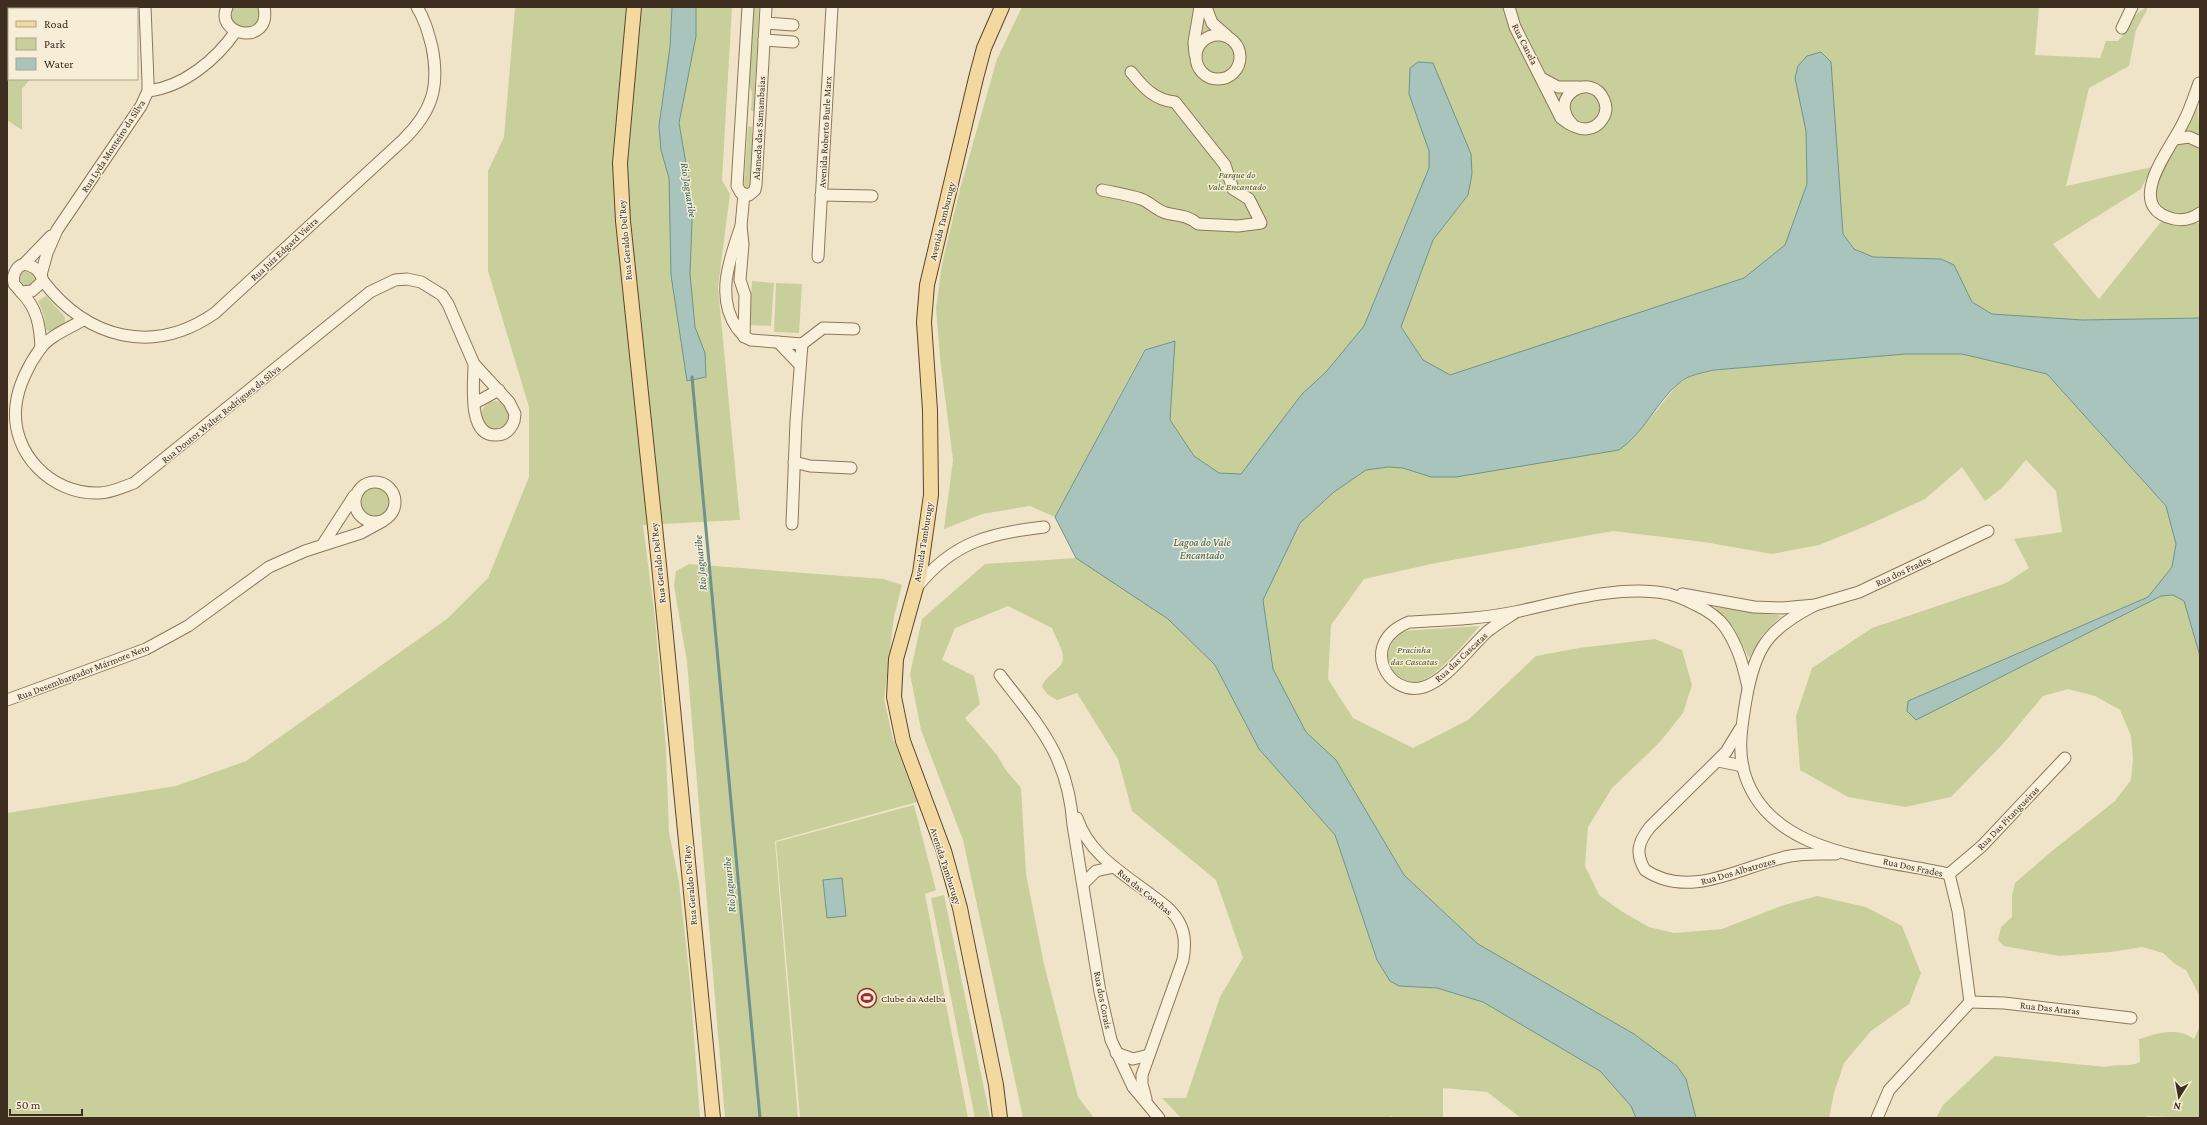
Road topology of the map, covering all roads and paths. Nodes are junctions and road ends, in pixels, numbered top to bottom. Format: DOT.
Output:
graph roads {
  1 [pos="145,7"];
  2 [pos="227,7"];
  3 [pos="264,7"];
  4 [pos="417,7"];
  5 [pos="428,7"];
  6 [pos="634,7"];
  7 [pos="748,7"];
  8 [pos="766,7"];
  9 [pos="832,7"];
  10 [pos="1002,7"];
  11 [pos="1200,7"];
  12 [pos="1206,7"];
  13 [pos="1509,7"];
  14 [pos="2133,8"];
  15 [pos="426,21"];
  16 [pos="766,23"];
  17 [pos="793,24"];
  18 [pos="2122,28"];
  19 [pos="236,31"];
  20 [pos="764,40"];
  21 [pos="1232,41"];
  22 [pos="793,42"];
  23 [pos="1196,59"];
  24 [pos="1131,72"];
  25 [pos="1543,80"];
  26 [pos="2200,83"];
  27 [pos="1580,87"];
  28 [pos="148,91"];
  29 [pos="742,118"];
  30 [pos="759,119"];
  31 [pos="1573,125"];
  32 [pos="2175,139"];
  33 [pos="2200,142"];
  34 [pos="1102,190"];
  35 [pos="744,194"];
  36 [pos="822,195"];
  37 [pos="872,196"];
  38 [pos="2200,213"];
  39 [pos="741,226"];
  40 [pos="58,230"];
  41 [pos="818,257"];
  42 [pos="22,265"];
  43 [pos="7,268"];
  44 [pos="42,278"];
  45 [pos="7,283"];
  46 [pos="726,284"];
  47 [pos="742,285"];
  48 [pos="19,290"];
  49 [pos="83,320"];
  50 [pos="854,329"];
  51 [pos="744,337"];
  52 [pos="778,342"];
  53 [pos="802,344"];
  54 [pos="41,348"];
  55 [pos="474,364"];
  56 [pos="800,365"];
  57 [pos="499,390"];
  58 [pos="475,403"];
  59 [pos="794,462"];
  60 [pos="851,468"];
  61 [pos="356,494"];
  62 [pos="383,521"];
  63 [pos="792,524"];
  64 [pos="1044,527"];
  65 [pos="1988,531"];
  66 [pos="323,544"];
  67 [pos="915,589"];
  68 [pos="1669,594"];
  69 [pos="1714,600"];
  70 [pos="1815,605"];
  71 [pos="1782,608"];
  72 [pos="1516,612"];
  73 [pos="1709,612"];
  74 [pos="1483,617"];
  75 [pos="1787,620"];
  76 [pos="1489,631"];
  77 [pos="1742,659"];
  78 [pos="1756,660"];
  79 [pos="1000,675"];
  80 [pos="1748,686"];
  81 [pos="7,700"];
  82 [pos="1741,727"];
  83 [pos="2065,758"];
  84 [pos="1718,761"];
  85 [pos="1743,766"];
  86 [pos="1071,802"];
  87 [pos="1792,834"];
  88 [pos="1849,854"];
  89 [pos="1790,856"];
  90 [pos="1114,867"];
  91 [pos="1950,874"];
  92 [pos="1083,884"];
  93 [pos="1970,1002"];
  94 [pos="2131,1018"];
  95 [pos="1116,1053"];
  96 [pos="1149,1055"];
  97 [pos="1149,1107"];
  98 [pos="713,1118"];
  99 [pos="1000,1118"];
  100 [pos="1159,1118"];
  101 [pos="1877,1118"];
  1 -- 28 [label="street, Rua Lyda Monteiro da Silva"];
  2 -- 19 [label="street"];
  3 -- 19 [label="street"];
  4 -- 15 [label="street, Rua Juiz Edgard Vieira"];
  5 -- 15 [label="street, Rua Juiz Edgard Vieira"];
  6 -- 98 [label="main road, Rua Geraldo Del'Rey"];
  7 -- 29 [label="street, Alameda das Samambaias"];
  8 -- 16 [label="street, Alameda das Samambaias"];
  9 -- 36 [label="street, Avenida Roberto Burle Marx"];
  10 -- 67 [label="main road, Avenida Tamburugy"];
  11 -- 23 [label="street"];
  12 -- 21 [label="street"];
  13 -- 25 [label="street, Rua Canela"];
  14 -- 18 [label="street"];
  15 -- 49 [label="street, Rua Juiz Edgard Vieira"];
  16 -- 17 [label="street"];
  16 -- 20 [label="street, Alameda das Samambaias"];
  19 -- 28 [label="street"];
  20 -- 22 [label="street"];
  20 -- 30 [label="street, Alameda das Samambaias"];
  21 -- 23 [label="street"];
  21 -- 23 [label="street"];
  24 -- 34 [label="street"];
  25 -- 27 [label="street"];
  25 -- 31 [label="street, Rua Canela"];
  26 -- 32 [label="street"];
  27 -- 31 [label="street"];
  27 -- 31 [label="street"];
  28 -- 40 [label="street, Rua Lyda Monteiro da Silva"];
  29 -- 30 [label="street"];
  29 -- 35 [label="street, Alameda das Samambaias"];
  30 -- 35 [label="street, Alameda das Samambaias"];
  32 -- 33 [label="street"];
  32 -- 38 [label="street"];
  35 -- 39 [label="street"];
  36 -- 37 [label="street"];
  36 -- 41 [label="street, Avenida Roberto Burle Marx"];
  39 -- 46 [label="street"];
  39 -- 47 [label="street"];
  40 -- 42 [label="street, Rua Lyda Monteiro da Silva"];
  40 -- 44 [label="street, Rua Lyda Monteiro da Silva"];
  42 -- 43 [label="street"];
  42 -- 44 [label="street"];
  42 -- 48 [label="street"];
  44 -- 48 [label="street"];
  44 -- 49 [label="street, Rua Juiz Edgard Vieira"];
  45 -- 48 [label="street"];
  46 -- 47 [label="street"];
  46 -- 51 [label="street"];
  47 -- 51 [label="street"];
  48 -- 54 [label="street"];
  49 -- 54 [label="street, Rua Doutor Walter Rodrigues da Silva"];
  50 -- 53 [label="street"];
  51 -- 52 [label="street"];
  52 -- 53 [label="street"];
  52 -- 56 [label="street"];
  53 -- 56 [label="street"];
  54 -- 55 [label="street, Rua Doutor Walter Rodrigues da Silva"];
  55 -- 57 [label="street, Rua Doutor Walter Rodrigues da Silva"];
  55 -- 58 [label="street, Rua Doutor Walter Rodrigues da Silva"];
  56 -- 59 [label="street"];
  57 -- 58 [label="street"];
  57 -- 58 [label="street, Rua Doutor Walter Rodrigues da Silva"];
  59 -- 60 [label="street"];
  59 -- 63 [label="street"];
  61 -- 62 [label="street"];
  61 -- 62 [label="street, Rua Desembargador Mármore Neto"];
  61 -- 66 [label="street, Rua Desembargador Mármore Neto"];
  62 -- 66 [label="street, Rua Desembargador Mármore Neto"];
  64 -- 67 [label="street"];
  65 -- 70 [label="street, Rua dos Frades"];
  66 -- 81 [label="street, Rua Desembargador Mármore Neto"];
  67 -- 99 [label="main road, Avenida Tamburugy"];
  68 -- 69 [label="street, Rua dos Frades"];
  68 -- 72 [label="street, Rua das Cascatas"];
  68 -- 73 [label="street, Rua das Cascatas"];
  69 -- 71 [label="street, Rua dos Frades"];
  69 -- 73 [label="street"];
  70 -- 71 [label="street, Rua dos Frades"];
  70 -- 75 [label="street, Rua dos Frades"];
  71 -- 75 [label="street"];
  72 -- 74 [label="street, Rua das Cascatas"];
  72 -- 76 [label="street, Rua das Cascatas"];
  73 -- 77 [label="street, Rua das Cascatas"];
  74 -- 76 [label="street"];
  74 -- 76 [label="street, Rua das Cascatas"];
  75 -- 78 [label="street, Rua dos Frades"];
  77 -- 78 [label="street"];
  77 -- 80 [label="street, Rua das Cascatas"];
  78 -- 80 [label="street, Rua dos Frades"];
  79 -- 86 [label="street, Rua dos Corais"];
  80 -- 82 [label="street, Rua Dos Frades"];
  82 -- 84 [label="street, Rua Dos Albatrozes"];
  82 -- 85 [label="street, Rua Dos Frades"];
  83 -- 91 [label="street, Rua Das Pitangueiras"];
  84 -- 85 [label="street"];
  84 -- 89 [label="street, Rua Dos Albatrozes"];
  85 -- 87 [label="street, Rua Dos Frades"];
  86 -- 90 [label="street, Rua das Conchas"];
  86 -- 92 [label="street, Rua dos Corais"];
  87 -- 88 [label="street, Rua Dos Frades"];
  87 -- 89 [label="street"];
  88 -- 89 [label="street, Rua Dos Albatrozes"];
  88 -- 91 [label="street, Rua Dos Frades"];
  90 -- 92 [label="street"];
  90 -- 96 [label="street, Rua das Conchas"];
  91 -- 93 [label="street, Rua Dos Frades"];
  92 -- 95 [label="street, Rua dos Corais"];
  93 -- 94 [label="street, Rua Das Araras"];
  93 -- 101 [label="street"];
  95 -- 96 [label="street"];
  95 -- 97 [label="street, Rua dos Corais"];
  96 -- 97 [label="street, Rua das Conchas"];
  97 -- 100 [label="street, Rua dos Corais"];
}
